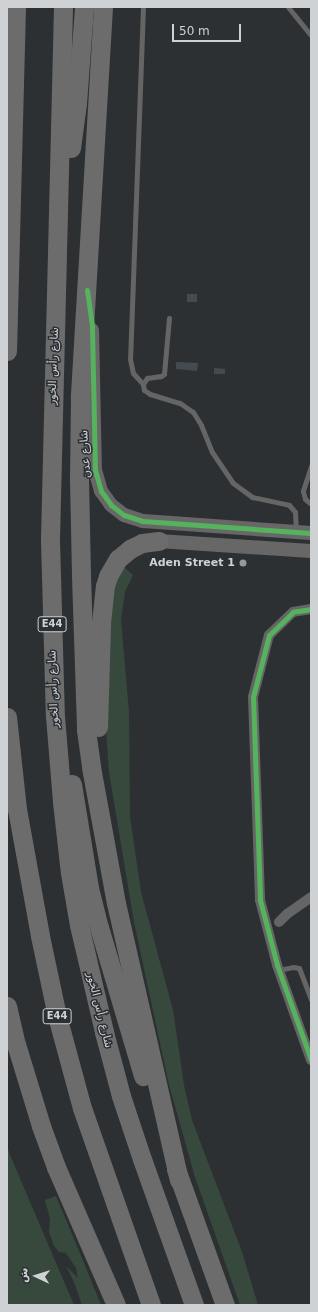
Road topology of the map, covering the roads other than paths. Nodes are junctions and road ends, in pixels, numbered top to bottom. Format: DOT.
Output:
graph roads {
  1 [pos="16,7"];
  2 [pos="63,7"];
  3 [pos="84,7"];
  4 [pos="103,7"];
  5 [pos="143,7"];
  6 [pos="288,7"];
  7 [pos="311,35"];
  8 [pos="60,176"];
  9 [pos="87,290"];
  10 [pos="169,318"];
  11 [pos="7,341"];
  12 [pos="7,351"];
  13 [pos="143,384"];
  14 [pos="311,466"];
  15 [pos="311,504"];
  16 [pos="296,532"];
  17 [pos="311,533"];
  18 [pos="159,541"];
  19 [pos="311,551"];
  20 [pos="311,609"];
  21 [pos="55,716"];
  22 [pos="7,717"];
  23 [pos="101,814"];
  24 [pos="311,897"];
  25 [pos="279,922"];
  26 [pos="278,970"];
  27 [pos="311,1000"];
  28 [pos="7,1006"];
  29 [pos="311,1060"];
  30 [pos="179,1180"];
  31 [pos="116,1305"];
  32 [pos="151,1305"];
  33 [pos="194,1305"];
  34 [pos="224,1305"];
  1 -- 11 [label="highway"];
  2 -- 8 [label="highway, شارع رأس الخور / E44"];
  3 -- 8 [label="highway"];
  4 -- 9 [label="highway"];
  5 -- 13 [label="lane"];
  6 -- 7 [label="lane"];
  8 -- 21 [label="highway, شارع رأس الخور / E44"];
  9 -- 16 [label="street, شارع عدن"];
  9 -- 23 [label="highway"];
  10 -- 13 [label="lane"];
  11 -- 12 [label="highway"];
  13 -- 16 [label="lane"];
  14 -- 15 [label="lane"];
  16 -- 17 [label="street, شارع عدن"];
  18 -- 19 [label="street"];
  18 -- 23 [label="highway"];
  20 -- 26 [label="street"];
  21 -- 30 [label="highway"];
  21 -- 33 [label="highway, شارع رأس الخور / E44"];
  22 -- 32 [label="highway, E44"];
  23 -- 30 [label="highway"];
  24 -- 25 [label="street"];
  26 -- 27 [label="lane"];
  26 -- 29 [label="street"];
  28 -- 31 [label="highway"];
  30 -- 34 [label="highway"];
}
